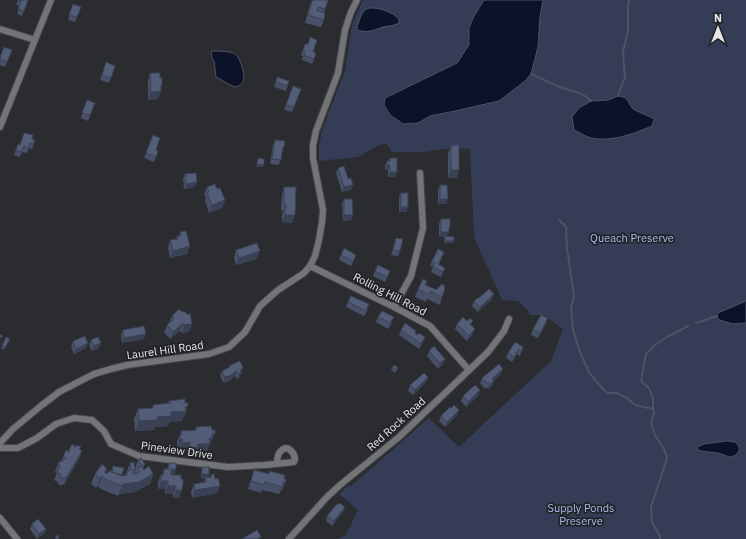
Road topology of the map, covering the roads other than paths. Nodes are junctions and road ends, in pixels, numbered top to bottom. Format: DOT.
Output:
graph roads {
  1 [pos="51,0"];
  2 [pos="357,0"];
  3 [pos="0,29"];
  4 [pos="35,40"];
  5 [pos="1,119"];
  6 [pos="0,126"];
  7 [pos="420,173"];
  8 [pos="310,266"];
  9 [pos="394,307"];
  10 [pos="509,319"];
  11 [pos="469,370"];
  12 [pos="0,443"];
  13 [pos="0,448"];
  14 [pos="277,464"];
  15 [pos="0,518"];
  16 [pos="16,539"];
  17 [pos="289,539"];
  1 -- 4 [label="street"];
  2 -- 8 [label="street, Laurel Hill Road"];
  3 -- 4 [label="street"];
  4 -- 5 [label="street"];
  5 -- 6 [label="street"];
  7 -- 9 [label="street"];
  8 -- 9 [label="street, Rolling Hill Road"];
  8 -- 12 [label="street, Laurel Hill Road"];
  9 -- 11 [label="street, Rolling Hill Road"];
  10 -- 11 [label="street, Red Rock Road"];
  11 -- 17 [label="street, Red Rock Road"];
  13 -- 14 [label="street, Pineview Drive"];
  15 -- 16 [label="street"];
}
